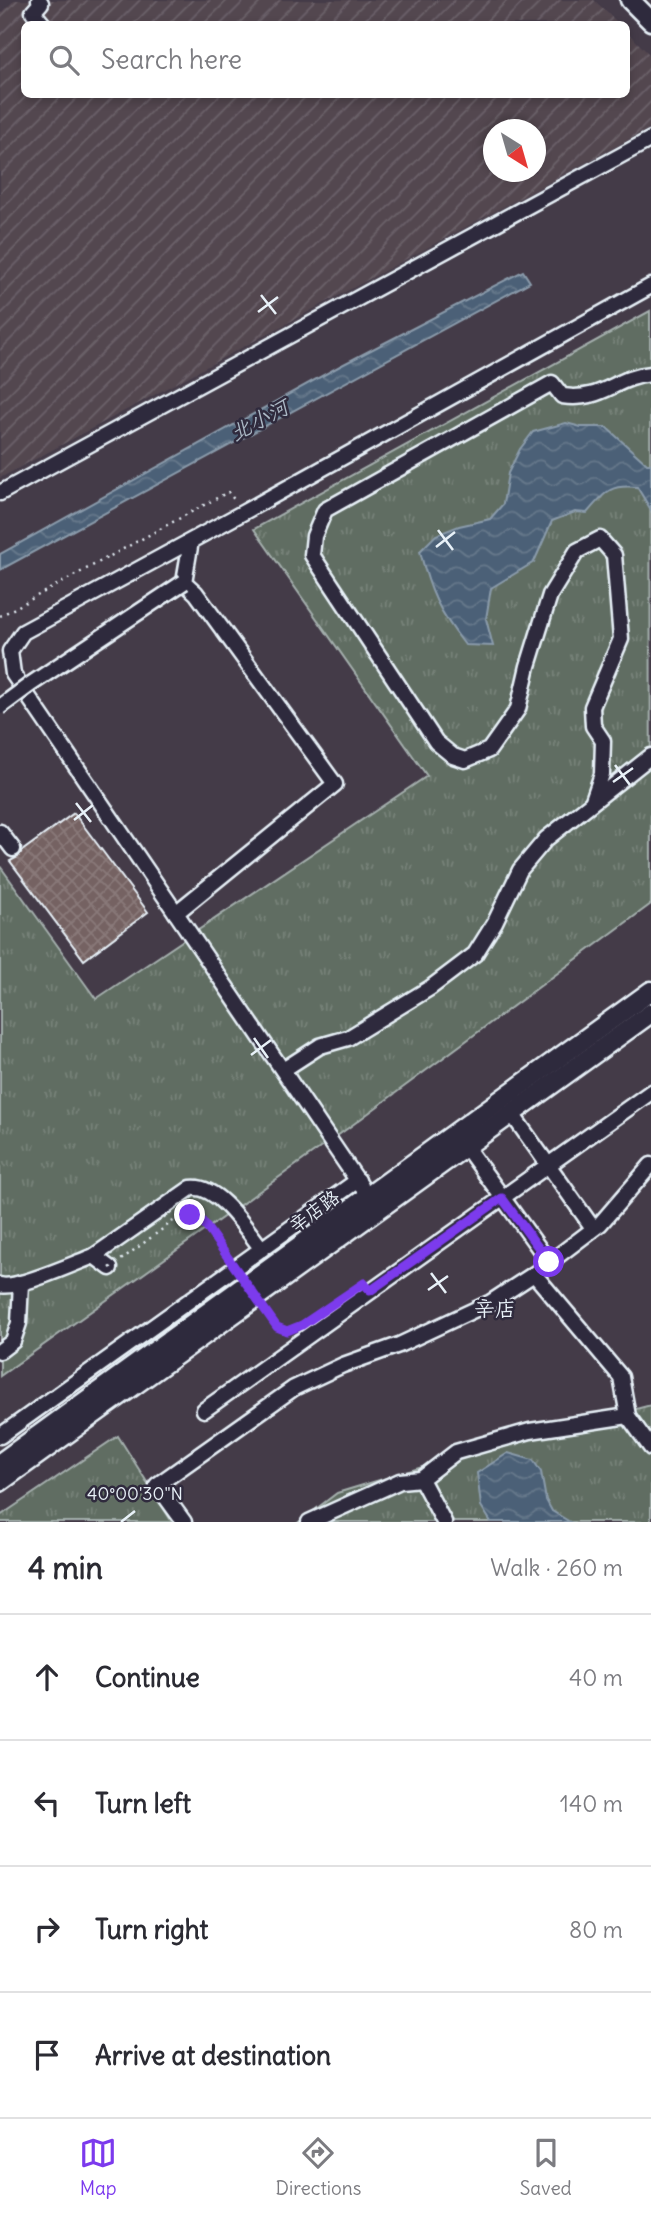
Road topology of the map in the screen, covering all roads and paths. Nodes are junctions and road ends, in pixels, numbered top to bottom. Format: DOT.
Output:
graph roads {
  1 [pos="39,0"];
  2 [pos="630,0"];
  3 [pos="40,21"];
  4 [pos="651,21"];
  5 [pos="651,139"];
  6 [pos="651,286"];
  7 [pos="651,374"];
  8 [pos="0,493"];
  9 [pos="244,512"];
  10 [pos="191,541"];
  11 [pos="184,582"];
  12 [pos="0,617"];
  13 [pos="0,707"];
  14 [pos="651,756"];
  15 [pos="593,800"];
  16 [pos="0,832"];
  17 [pos="13,849"];
  18 [pos="176,914"];
  19 [pos="651,991"];
  20 [pos="651,1013"];
  21 [pos="283,1070"];
  22 [pos="651,1092"];
  23 [pos="512,1114"];
  24 [pos="466,1147"];
  25 [pos="549,1165"];
  26 [pos="651,1165"];
  27 [pos="358,1180"];
  28 [pos="502,1198"];
  29 [pos="373,1203"];
  30 [pos="593,1228"];
  31 [pos="262,1249"];
  32 [pos="94,1256"];
  33 [pos="549,1262"];
  34 [pos="110,1268"];
  35 [pos="534,1274"];
  36 [pos="7,1286"];
  37 [pos="367,1287"];
  38 [pos="0,1351"];
  39 [pos="204,1410"];
  40 [pos="628,1416"];
  41 [pos="0,1436"];
  42 [pos="651,1448"];
  43 [pos="0,1463"];
  44 [pos="421,1479"];
  45 [pos="0,1482"];
  46 [pos="184,1522"];
  47 [pos="309,1522"];
  48 [pos="444,1522"];
  1 -- 3 [label="street"];
  2 -- 4 [label="main road"];
  5 -- 8 [label="street"];
  6 -- 9 [label="street"];
  7 -- 15 [label="street"];
  9 -- 10 [label="street"];
  9 -- 12 [label="path"];
  10 -- 11 [label="street"];
  10 -- 18 [label="street"];
  11 -- 13 [label="street, bridge"];
  11 -- 18 [label="street"];
  14 -- 15 [label="street"];
  15 -- 21 [label="street"];
  16 -- 17 [label="street"];
  18 -- 21 [label="street"];
  19 -- 29 [label="main road, 辛店路"];
  20 -- 23 [label="main road, 辛店路"];
  21 -- 27 [label="street"];
  22 -- 25 [label="street"];
  23 -- 24 [label="main road, 辛店路"];
  23 -- 25 [label="street"];
  24 -- 28 [label="street"];
  24 -- 29 [label="main road, 辛店路"];
  25 -- 28 [label="street"];
  25 -- 30 [label="street"];
  26 -- 30 [label="street"];
  27 -- 29 [label="street"];
  27 -- 31 [label="street"];
  28 -- 33 [label="street"];
  28 -- 37 [label="street"];
  29 -- 43 [label="main road, 辛店路"];
  29 -- 45 [label="main road, 辛店路"];
  30 -- 33 [label="street"];
  31 -- 32 [label="street"];
  31 -- 41 [label="street"];
  32 -- 34 [label="street"];
  32 -- 36 [label="street"];
  33 -- 35 [label="street"];
  34 -- 37 [label="path, bridge"];
  35 -- 40 [label="street"];
  35 -- 46 [label="street"];
  36 -- 38 [label="street"];
  37 -- 39 [label="street"];
  40 -- 42 [label="street"];
  40 -- 44 [label="street"];
  44 -- 47 [label="street"];
  44 -- 48 [label="street"];
}
